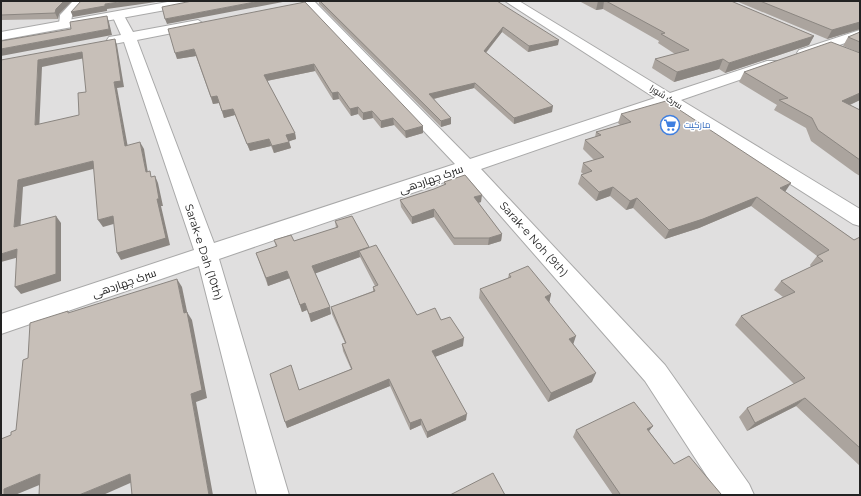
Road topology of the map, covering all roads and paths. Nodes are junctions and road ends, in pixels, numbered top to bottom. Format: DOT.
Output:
graph roads {
  1 [pos="80,1"];
  2 [pos="189,1"];
  3 [pos="511,1"];
  4 [pos="306,2"];
  5 [pos="118,15"];
  6 [pos="214,21"];
  7 [pos="65,24"];
  8 [pos="860,34"];
  9 [pos="1,36"];
  10 [pos="128,37"];
  11 [pos="806,37"];
  12 [pos="98,43"];
  13 [pos="835,49"];
  14 [pos="669,99"];
  15 [pos="468,166"];
  16 [pos="860,219"];
  17 [pos="207,255"];
  18 [pos="1,324"];
  19 [pos="273,495"];
  20 [pos="738,495"];
  1 -- 7 [label="street"];
  2 -- 5 [label="street"];
  3 -- 14 [label="street, سرک شورا"];
  4 -- 15 [label="street, Sarak-e Noh (9th)"];
  5 -- 7 [label="street"];
  5 -- 10 [label="street, Sarak-e Dah (10th)"];
  6 -- 10 [label="street"];
  7 -- 9 [label="street"];
  8 -- 13 [label="street, سرک چهاردهی"];
  10 -- 12 [label="street"];
  10 -- 17 [label="street, Sarak-e Dah (10th)"];
  11 -- 13 [label="street"];
  13 -- 14 [label="street, سرک چهاردهی"];
  14 -- 15 [label="street, سرک چهاردهی"];
  14 -- 16 [label="street, سرک شورا"];
  15 -- 17 [label="street, سرک چهاردهی"];
  15 -- 20 [label="street, Sarak-e Noh (9th)"];
  17 -- 18 [label="street, سرک چهاردهی"];
  17 -- 19 [label="street, Sarak-e Dah (10th)"];
}
